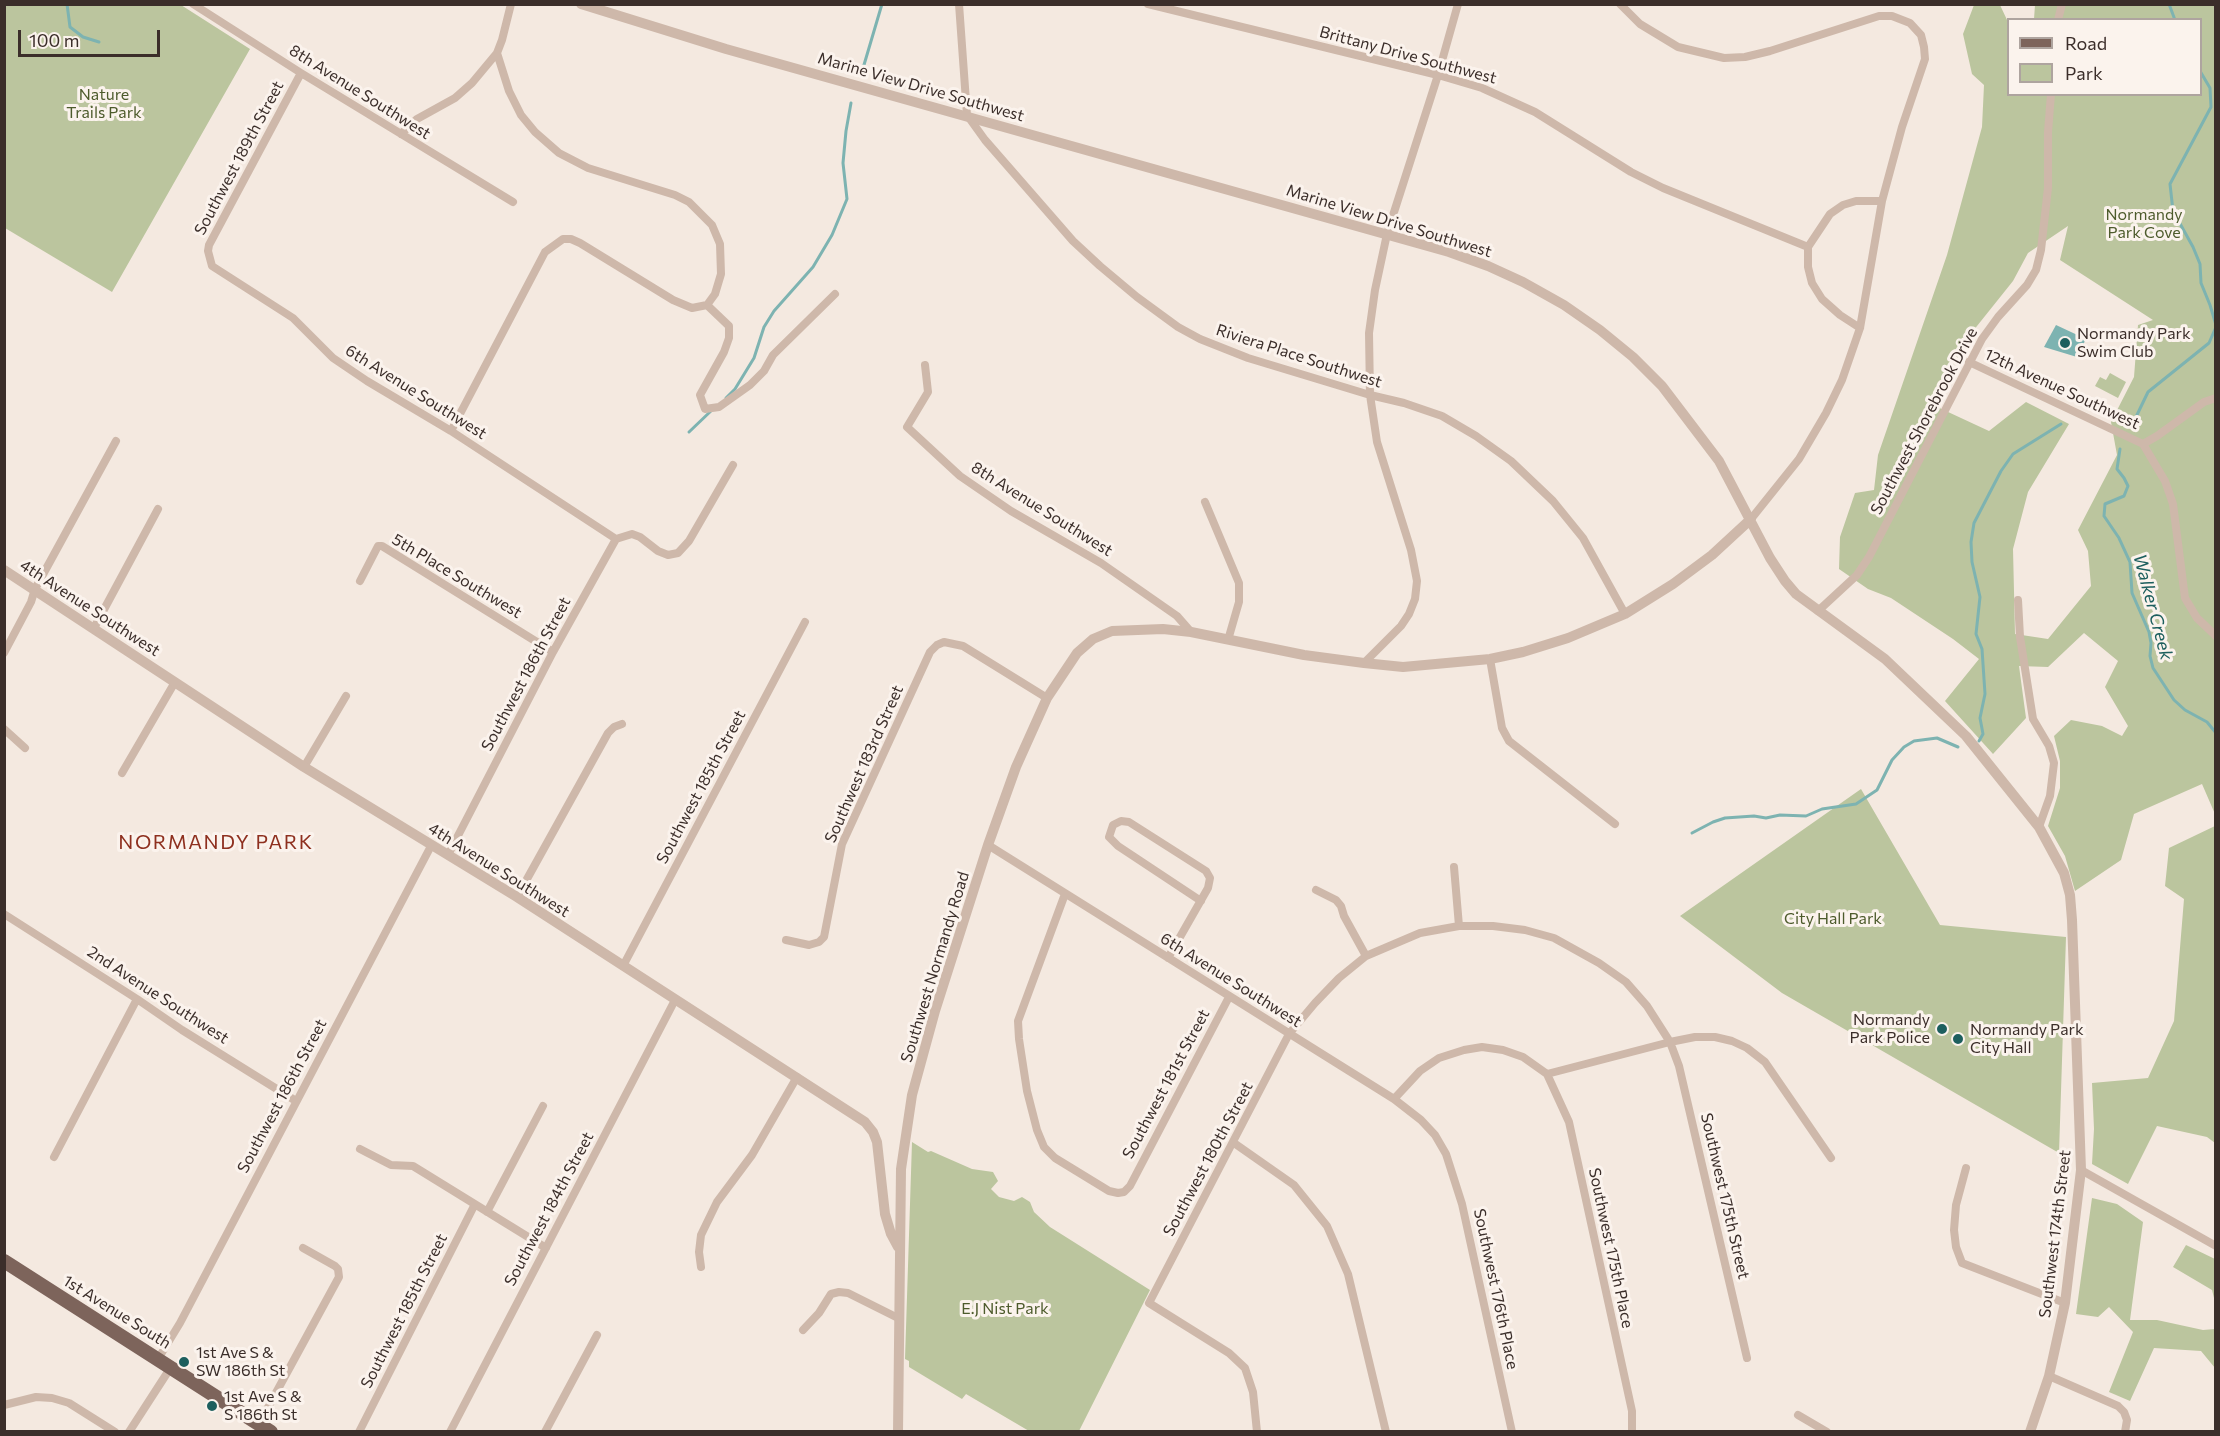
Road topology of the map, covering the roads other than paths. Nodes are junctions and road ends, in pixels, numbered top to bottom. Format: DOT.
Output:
graph roads {
  1 [pos="193,4"];
  2 [pos="512,4"];
  3 [pos="581,4"];
  4 [pos="959,4"];
  5 [pos="1148,4"];
  6 [pos="1458,4"];
  7 [pos="1620,4"];
  8 [pos="497,53"];
  9 [pos="301,73"];
  10 [pos="1438,75"];
  11 [pos="2051,96"];
  12 [pos="967,116"];
  13 [pos="401,134"];
  14 [pos="1882,201"];
  15 [pos="513,202"];
  16 [pos="1388,234"];
  17 [pos="1808,247"];
  18 [pos="209,259"];
  19 [pos="835,294"];
  20 [pos="707,304"];
  21 [pos="1860,328"];
  22 [pos="1969,362"];
  23 [pos="925,366"];
  24 [pos="1370,395"];
  25 [pos="2216,398"];
  26 [pos="452,431"];
  27 [pos="116,441"];
  28 [pos="2143,444"];
  29 [pos="733,465"];
  30 [pos="1205,502"];
  31 [pos="158,509"];
  32 [pos="1751,519"];
  33 [pos="616,539"];
  34 [pos="4,570"];
  35 [pos="360,581"];
  36 [pos="35,589"];
  37 [pos="2018,600"];
  38 [pos="1818,611"];
  39 [pos="1624,614"];
  40 [pos="805,622"];
  41 [pos="94,628"];
  42 [pos="1191,632"];
  43 [pos="2216,636"];
  44 [pos="1228,640"];
  45 [pos="553,652"];
  46 [pos="4,653"];
  47 [pos="1490,659"];
  48 [pos="1364,663"];
  49 [pos="175,682"];
  50 [pos="346,696"];
  51 [pos="1047,698"];
  52 [pos="622,724"];
  53 [pos="4,729"];
  54 [pos="26,748"];
  55 [pos="304,767"];
  56 [pos="122,773"];
  57 [pos="1615,824"];
  58 [pos="2038,827"];
  59 [pos="988,845"];
  60 [pos="430,846"];
  61 [pos="448,855"];
  62 [pos="1454,867"];
  63 [pos="1316,890"];
  64 [pos="1065,894"];
  65 [pos="517,897"];
  66 [pos="1201,901"];
  67 [pos="4,914"];
  68 [pos="1459,926"];
  69 [pos="786,940"];
  70 [pos="1366,956"];
  71 [pos="1168,958"];
  72 [pos="623,966"];
  73 [pos="1229,997"];
  74 [pos="137,999"];
  75 [pos="675,1000"];
  76 [pos="1289,1034"];
  77 [pos="1670,1042"];
  78 [pos="1547,1074"];
  79 [pos="797,1077"];
  80 [pos="1394,1099"];
  81 [pos="296,1101"];
  82 [pos="543,1106"];
  83 [pos="1234,1143"];
  84 [pos="360,1149"];
  85 [pos="1446,1154"];
  86 [pos="54,1157"];
  87 [pos="1831,1158"];
  88 [pos="1966,1168"];
  89 [pos="2081,1170"];
  90 [pos="475,1204"];
  91 [pos="487,1212"];
  92 [pos="2216,1246"];
  93 [pos="303,1248"];
  94 [pos="546,1248"];
  95 [pos="899,1250"];
  96 [pos="4,1261"];
  97 [pos="701,1267"];
  98 [pos="2064,1303"];
  99 [pos="898,1318"];
  100 [pos="803,1330"];
  101 [pos="597,1335"];
  102 [pos="1747,1358"];
  103 [pos="158,1359"];
  104 [pos="171,1367"];
  105 [pos="2049,1376"];
  106 [pos="4,1405"];
  107 [pos="1798,1415"];
  108 [pos="265,1428"];
  109 [pos="901,1429"];
  110 [pos="115,1431"];
  111 [pos="129,1431"];
  112 [pos="359,1431"];
  113 [pos="450,1431"];
  114 [pos="545,1431"];
  115 [pos="1257,1431"];
  116 [pos="1386,1431"];
  117 [pos="1512,1431"];
  118 [pos="1632,1431"];
  119 [pos="1827,1431"];
  120 [pos="2030,1431"];
  121 [pos="2125,1431"];
  1 -- 9 [label="street, 8th Avenue Southwest"];
  2 -- 8 [label="street"];
  3 -- 12 [label="street, Marine View Drive Southwest"];
  4 -- 12 [label="street"];
  5 -- 10 [label="street, Brittany Drive Southwest"];
  6 -- 10 [label="street"];
  7 -- 14 [label="street"];
  8 -- 13 [label="street"];
  8 -- 20 [label="street"];
  9 -- 13 [label="street, 8th Avenue Southwest"];
  9 -- 18 [label="street, Southwest 189th Street"];
  10 -- 16 [label="street"];
  10 -- 17 [label="street, Brittany Drive Southwest"];
  11 -- 22 [label="street, Southwest Shorebrook Drive"];
  12 -- 16 [label="street, Marine View Drive Southwest"];
  12 -- 24 [label="street, Riviera Place Southwest"];
  13 -- 15 [label="street, 8th Avenue Southwest"];
  14 -- 17 [label="street"];
  14 -- 21 [label="street"];
  16 -- 24 [label="street"];
  16 -- 32 [label="street, Marine View Drive Southwest"];
  17 -- 21 [label="street"];
  18 -- 26 [label="street, 6th Avenue Southwest"];
  19 -- 20 [label="street"];
  20 -- 26 [label="street"];
  21 -- 32 [label="street"];
  22 -- 28 [label="street, 12th Avenue Southwest"];
  22 -- 38 [label="street, Southwest Shorebrook Drive"];
  23 -- 42 [label="street, 8th Avenue Southwest"];
  24 -- 39 [label="street, Riviera Place Southwest"];
  24 -- 48 [label="street"];
  25 -- 28 [label="street"];
  26 -- 33 [label="street, 6th Avenue Southwest"];
  27 -- 36 [label="street"];
  28 -- 43 [label="street"];
  29 -- 33 [label="street"];
  30 -- 44 [label="street"];
  31 -- 41 [label="street"];
  32 -- 38 [label="street, Marine View Drive Southwest"];
  32 -- 39 [label="street, Southwest Normandy Road"];
  33 -- 45 [label="street, Southwest 186th Street"];
  34 -- 36 [label="street, 4th Avenue Southwest"];
  35 -- 45 [label="street, 5th Place Southwest"];
  36 -- 41 [label="street, 4th Avenue Southwest"];
  36 -- 46 [label="street"];
  37 -- 58 [label="street"];
  38 -- 58 [label="street, Marine View Drive Southwest"];
  39 -- 47 [label="street, Southwest Normandy Road"];
  40 -- 72 [label="street, Southwest 185th Street"];
  41 -- 49 [label="street, 4th Avenue Southwest"];
  42 -- 44 [label="street, Southwest Normandy Road"];
  42 -- 51 [label="street, Southwest Normandy Road"];
  44 -- 48 [label="street, Southwest Normandy Road"];
  45 -- 61 [label="street, Southwest 186th Street"];
  47 -- 48 [label="street, Southwest Normandy Road"];
  47 -- 57 [label="street"];
  49 -- 55 [label="street, 4th Avenue Southwest"];
  49 -- 56 [label="street"];
  50 -- 55 [label="street"];
  51 -- 59 [label="street, Southwest Normandy Road"];
  51 -- 69 [label="street, Southwest 183rd Street"];
  52 -- 65 [label="street"];
  53 -- 54 [label="street"];
  55 -- 60 [label="street, 4th Avenue Southwest"];
  58 -- 89 [label="street, Southwest 174th Street"];
  59 -- 64 [label="street, 6th Avenue Southwest"];
  59 -- 95 [label="street, Southwest Normandy Road"];
  60 -- 61 [label="street, 4th Avenue Southwest"];
  60 -- 81 [label="street, Southwest 186th Street"];
  61 -- 65 [label="street, 4th Avenue Southwest"];
  62 -- 68 [label="street"];
  63 -- 70 [label="street"];
  64 -- 71 [label="street, 6th Avenue Southwest"];
  64 -- 73 [label="street, Southwest 181st Street"];
  65 -- 72 [label="street, 4th Avenue Southwest"];
  66 -- 66 [label="street"];
  66 -- 71 [label="street"];
  67 -- 74 [label="street, 2nd Avenue Southwest"];
  68 -- 70 [label="street, Southwest 180th Street"];
  68 -- 77 [label="street, Southwest 175th Street"];
  70 -- 76 [label="street, Southwest 180th Street"];
  71 -- 73 [label="street, 6th Avenue Southwest"];
  72 -- 75 [label="street, 4th Avenue Southwest"];
  73 -- 76 [label="street, 6th Avenue Southwest"];
  74 -- 81 [label="street, 2nd Avenue Southwest"];
  74 -- 86 [label="street"];
  75 -- 79 [label="street, 4th Avenue Southwest"];
  75 -- 94 [label="street, Southwest 184th Street"];
  76 -- 80 [label="street, 6th Avenue Southwest"];
  76 -- 83 [label="street, Southwest 180th Street"];
  77 -- 78 [label="street"];
  77 -- 87 [label="street"];
  77 -- 102 [label="street, Southwest 175th Street"];
  78 -- 80 [label="street"];
  78 -- 118 [label="street, Southwest 175th Place"];
  79 -- 95 [label="street, 4th Avenue Southwest"];
  79 -- 97 [label="street"];
  80 -- 85 [label="street, 6th Avenue Southwest"];
  81 -- 103 [label="street, Southwest 186th Street"];
  82 -- 91 [label="street"];
  83 -- 115 [label="street, Southwest 180th Street"];
  83 -- 116 [label="street"];
  84 -- 90 [label="street"];
  85 -- 117 [label="street, Southwest 176th Place"];
  88 -- 98 [label="street"];
  89 -- 92 [label="street"];
  89 -- 98 [label="street, Southwest 174th Street"];
  90 -- 91 [label="street"];
  90 -- 112 [label="street, Southwest 185th Street"];
  91 -- 94 [label="street"];
  93 -- 108 [label="street"];
  94 -- 113 [label="street, Southwest 184th Street"];
  95 -- 99 [label="street, Southwest Normandy Road"];
  96 -- 103 [label="main road, 1st Avenue South"];
  98 -- 105 [label="street, Southwest 174th Street"];
  99 -- 100 [label="street"];
  99 -- 109 [label="street, Southwest Normandy Road"];
  101 -- 114 [label="street"];
  103 -- 104 [label="main road, 1st Avenue South"];
  104 -- 108 [label="main road, 1st Avenue South"];
  104 -- 111 [label="street"];
  105 -- 120 [label="street, Southwest 174th Street"];
  105 -- 121 [label="street"];
  106 -- 110 [label="street"];
  107 -- 119 [label="street"];
}
